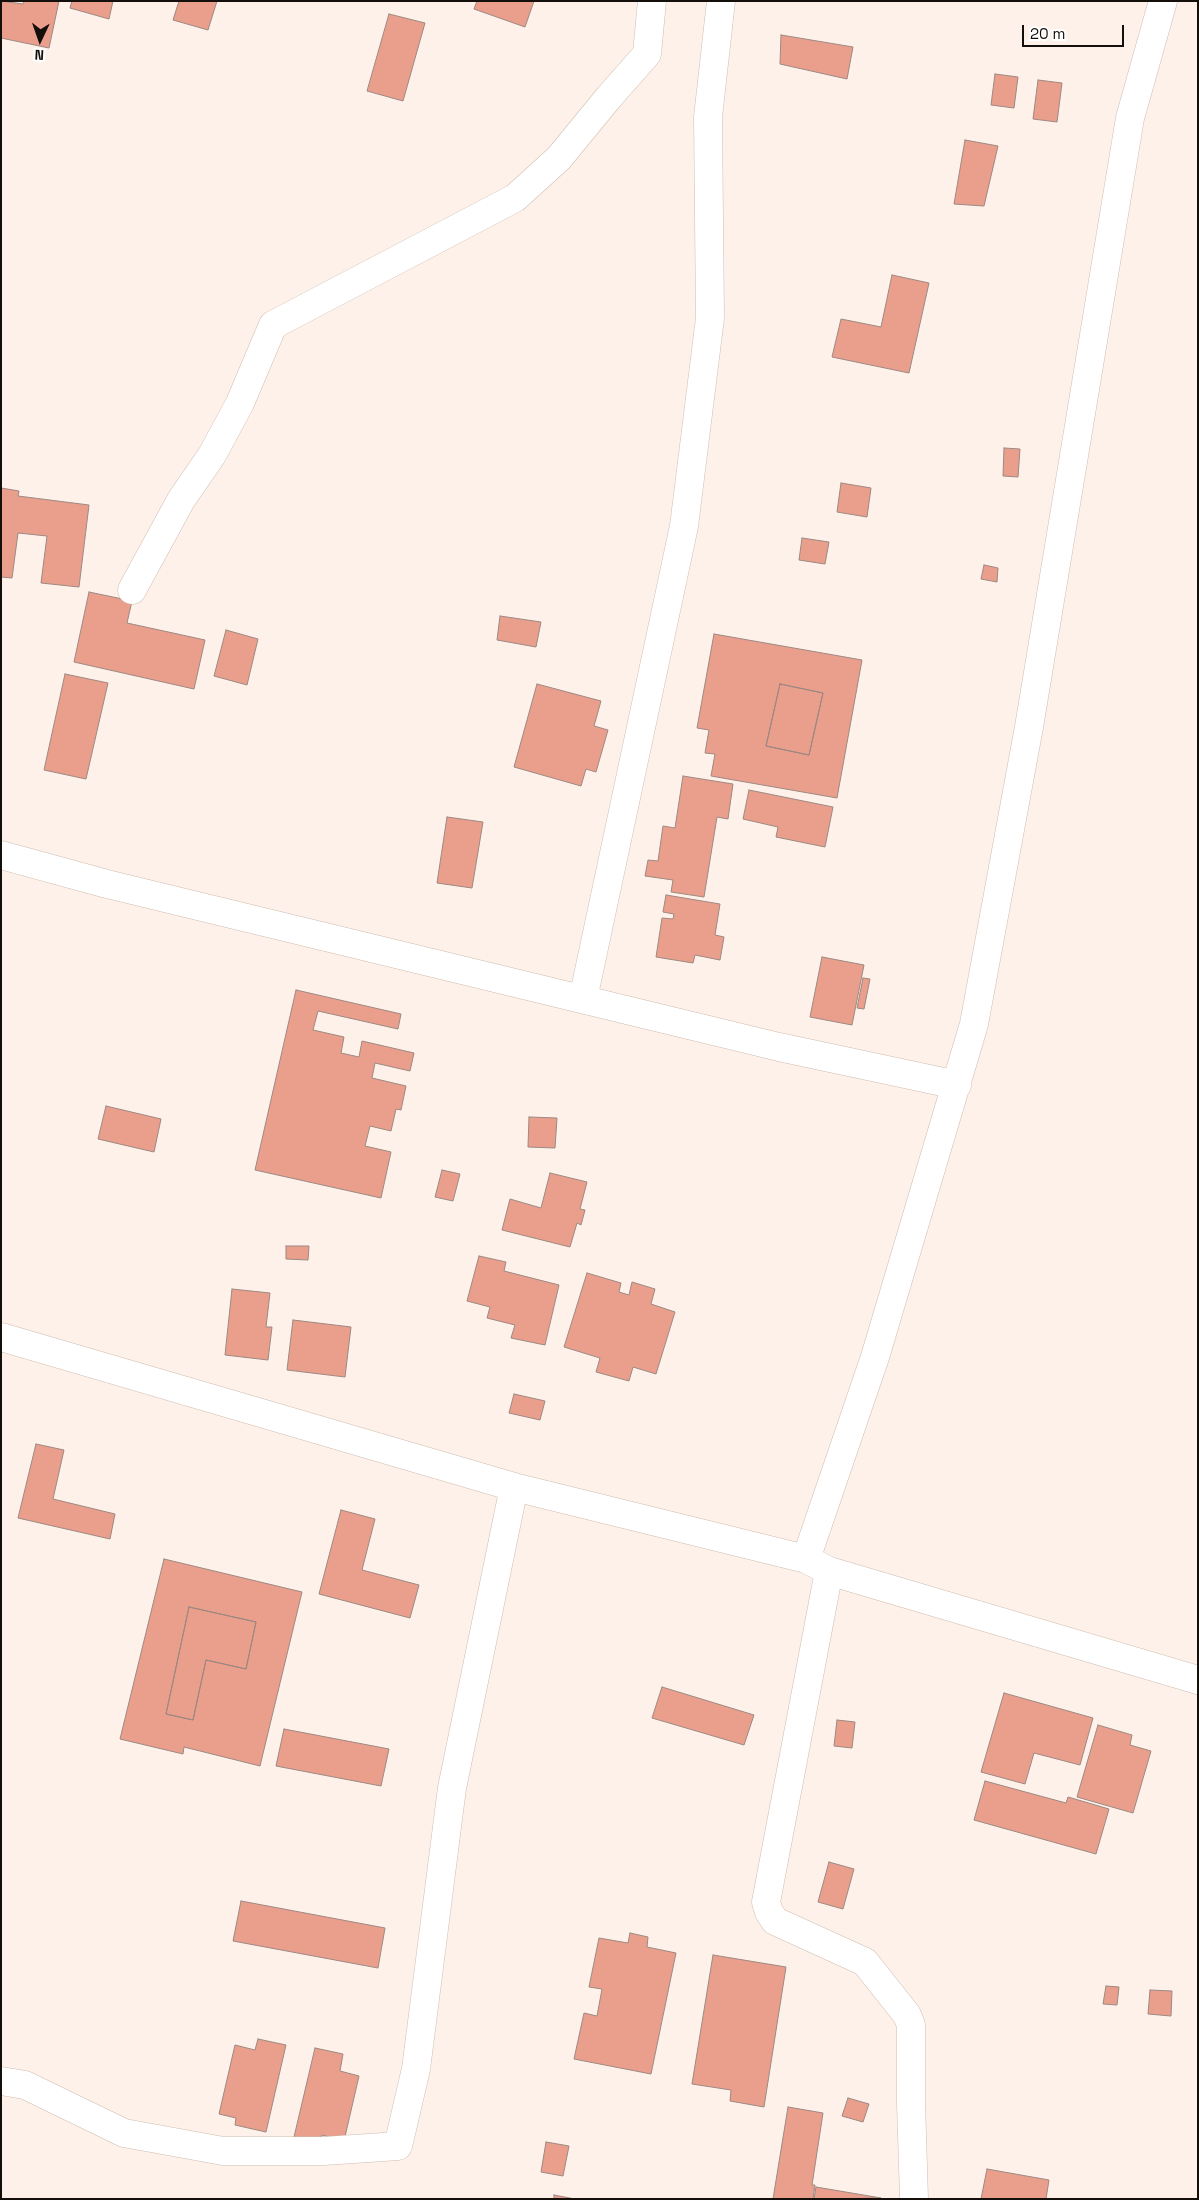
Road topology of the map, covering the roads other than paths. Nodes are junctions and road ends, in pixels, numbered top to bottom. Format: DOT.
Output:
graph roads {
  1 [pos="652,1"];
  2 [pos="721,1"];
  3 [pos="1163,1"];
  4 [pos="132,590"];
  5 [pos="1,855"];
  6 [pos="583,999"];
  7 [pos="957,1085"];
  8 [pos="1,1337"];
  9 [pos="514,1487"];
  10 [pos="818,1565"];
  11 [pos="1198,1680"];
  12 [pos="1,2081"];
  13 [pos="914,2199"];
  1 -- 4 [label="street"];
  2 -- 6 [label="street"];
  3 -- 7 [label="street"];
  5 -- 6 [label="street"];
  6 -- 7 [label="street"];
  7 -- 10 [label="street"];
  8 -- 9 [label="street"];
  9 -- 10 [label="street"];
  9 -- 12 [label="street"];
  10 -- 11 [label="street"];
  10 -- 13 [label="street"];
}
